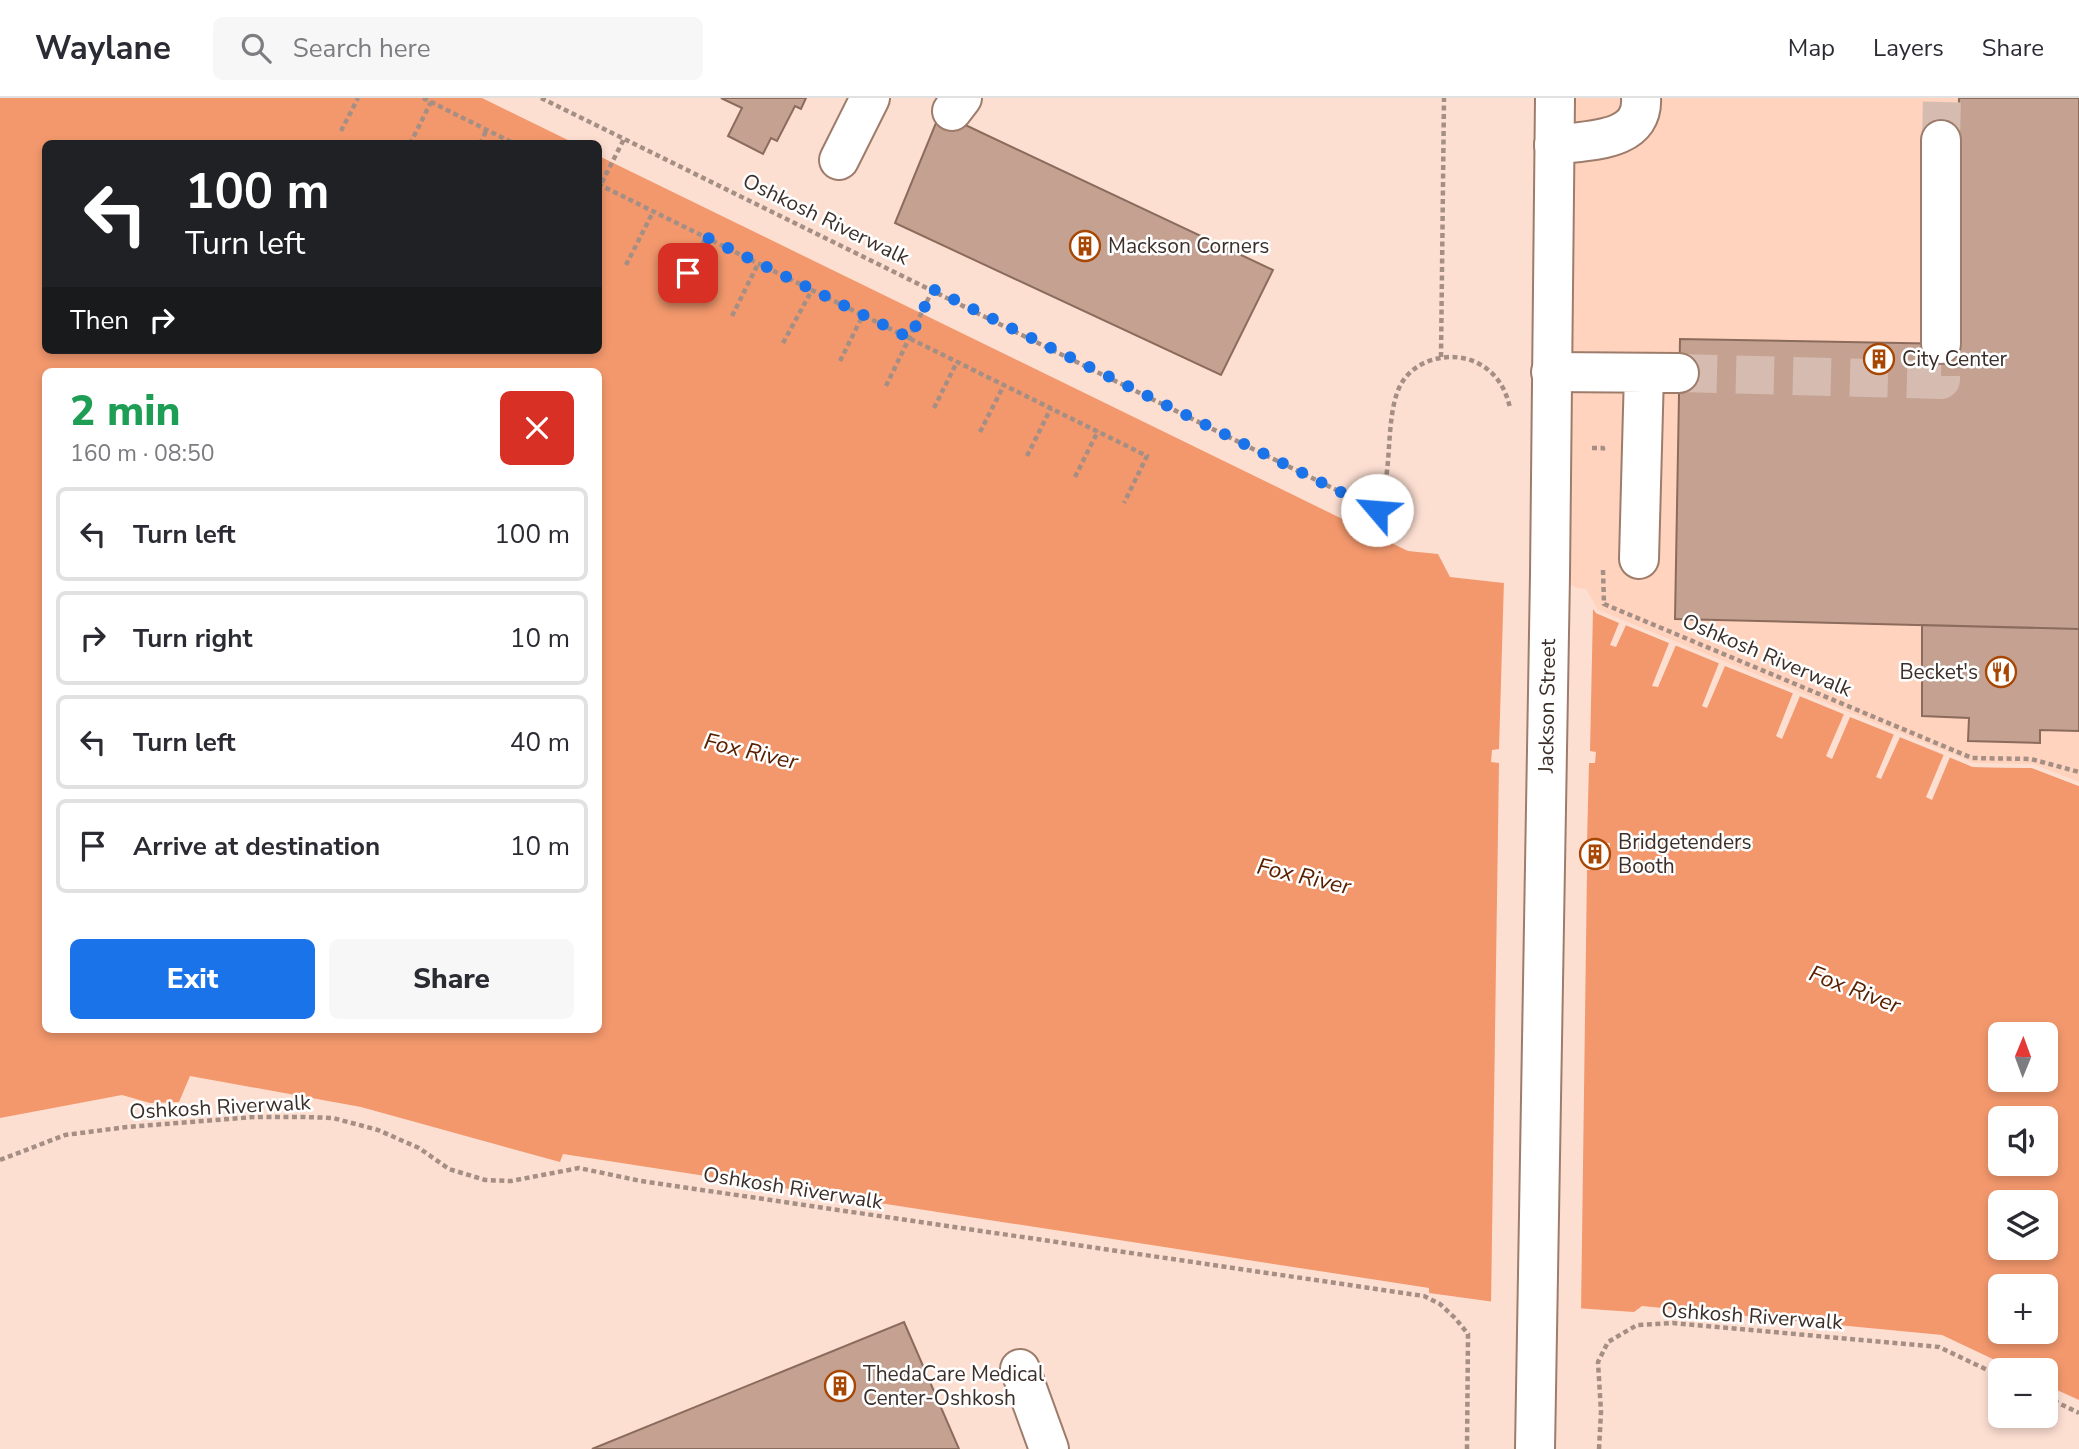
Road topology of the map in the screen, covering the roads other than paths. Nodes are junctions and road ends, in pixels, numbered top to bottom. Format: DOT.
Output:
graph roads {
  1 [pos="870,98"];
  2 [pos="1555,98"];
  3 [pos="1641,98"];
  4 [pos="1941,140"];
  5 [pos="1554,145"];
  6 [pos="839,160"];
  7 [pos="1941,344"];
  8 [pos="1551,372"];
  9 [pos="1621,559"];
  10 [pos="1020,1368"];
  11 [pos="1049,1449"];
  12 [pos="1535,1449"];
  1 -- 6 [label="main road"];
  2 -- 5 [label="main road, Jackson Street"];
  3 -- 5 [label="main road"];
  4 -- 7 [label="main road"];
  5 -- 8 [label="main road, Jackson Street"];
  8 -- 9 [label="main road"];
  8 -- 12 [label="main road, Jackson Street"];
  10 -- 11 [label="main road"];
}
